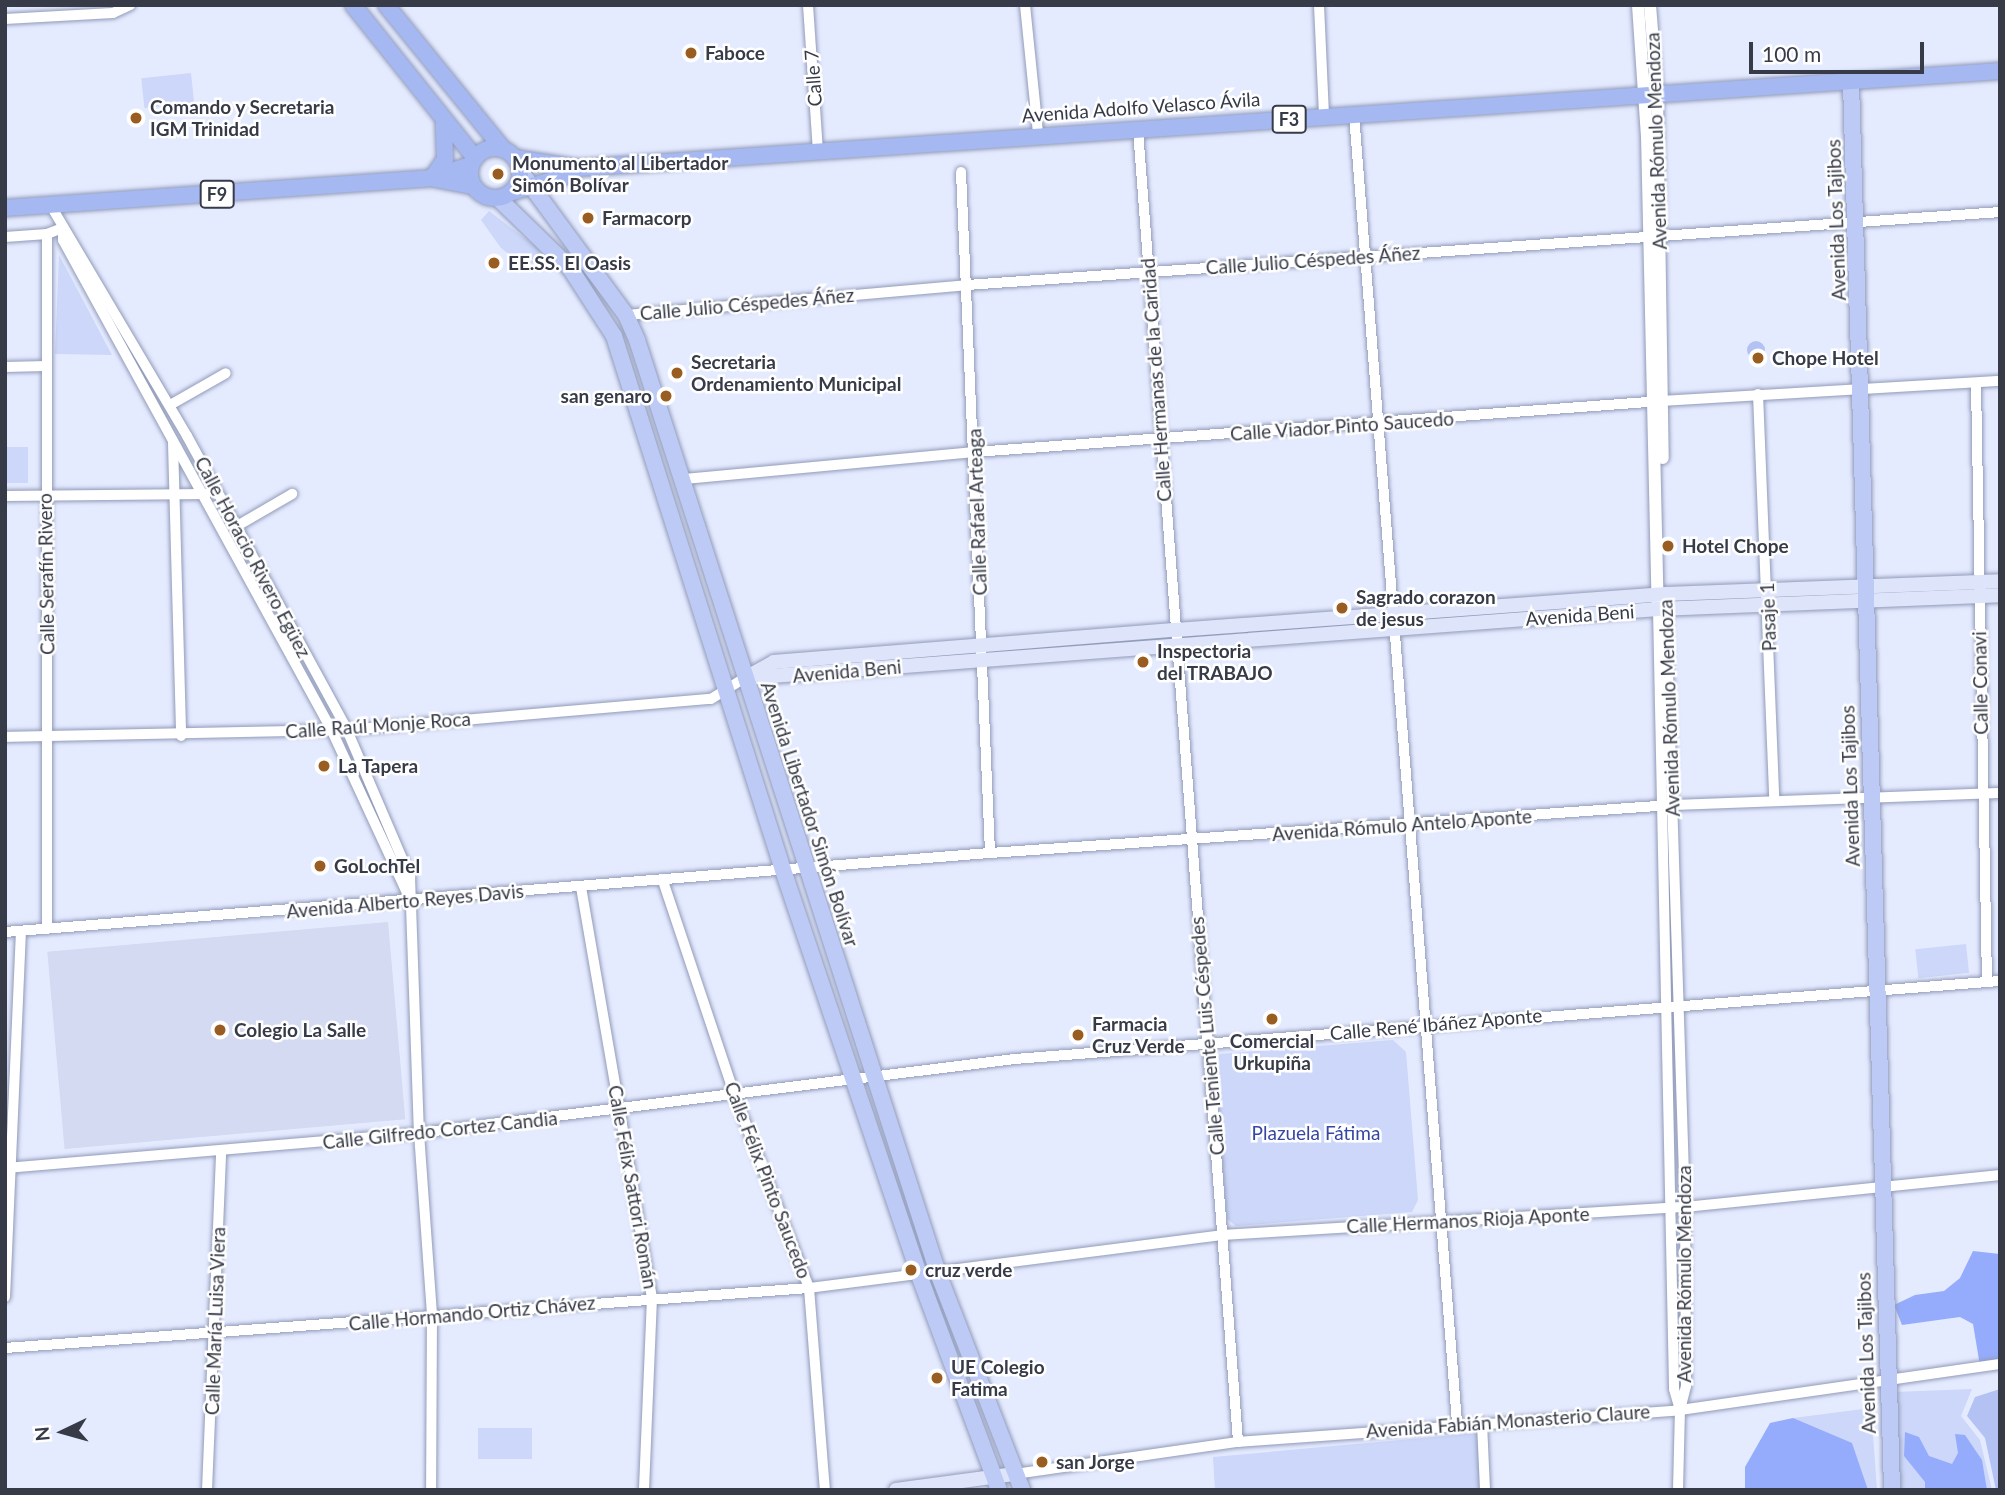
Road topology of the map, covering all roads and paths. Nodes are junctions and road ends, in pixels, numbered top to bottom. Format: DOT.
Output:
graph roads {
  1 [pos="130,5"];
  2 [pos="353,5"];
  3 [pos="386,5"];
  4 [pos="807,5"];
  5 [pos="1024,5"];
  6 [pos="1319,5"];
  7 [pos="1637,5"];
  8 [pos="1650,5"];
  9 [pos="5,19"];
  10 [pos="2000,71"];
  11 [pos="1851,82"];
  12 [pos="1651,94"];
  13 [pos="1354,114"];
  14 [pos="1324,116"];
  15 [pos="444,122"];
  16 [pos="1138,131"];
  17 [pos="1038,134"];
  18 [pos="818,150"];
  19 [pos="513,160"];
  20 [pos="473,162"];
  21 [pos="578,168"];
  22 [pos="961,172"];
  23 [pos="429,178"];
  24 [pos="473,186"];
  25 [pos="533,187"];
  26 [pos="506,195"];
  27 [pos="51,206"];
  28 [pos="5,208"];
  29 [pos="2000,212"];
  30 [pos="1857,220"];
  31 [pos="62,228"];
  32 [pos="47,234"];
  33 [pos="5,237"];
  34 [pos="1655,238"];
  35 [pos="1367,257"];
  36 [pos="1148,271"];
  37 [pos="967,285"];
  38 [pos="626,315"];
  39 [pos="46,366"];
  40 [pos="5,367"];
  41 [pos="226,373"];
  42 [pos="2000,382"];
  43 [pos="1976,383"];
  44 [pos="1863,390"];
  45 [pos="1758,394"];
  46 [pos="1657,401"];
  47 [pos="170,405"];
  48 [pos="1380,424"];
  49 [pos="187,436"];
  50 [pos="173,440"];
  51 [pos="1160,440"];
  52 [pos="975,452"];
  53 [pos="684,479"];
  54 [pos="203,494"];
  55 [pos="292,494"];
  56 [pos="175,495"];
  57 [pos="220,495"];
  58 [pos="5,496"];
  59 [pos="45,497"];
  60 [pos="237,526"];
  61 [pos="2000,581"];
  62 [pos="1978,589"];
  63 [pos="1866,593"];
  64 [pos="2000,595"];
  65 [pos="1767,598"];
  66 [pos="1662,602"];
  67 [pos="1394,614"];
  68 [pos="1395,629"];
  69 [pos="1176,637"];
  70 [pos="981,653"];
  71 [pos="745,678"];
  72 [pos="726,694"];
  73 [pos="331,729"];
  74 [pos="347,730"];
  75 [pos="180,736"];
  76 [pos="5,737"];
  77 [pos="49,737"];
  78 [pos="2000,793"];
  79 [pos="1983,794"];
  80 [pos="1871,796"];
  81 [pos="1774,799"];
  82 [pos="1667,805"];
  83 [pos="1412,824"];
  84 [pos="1191,840"];
  85 [pos="990,853"];
  86 [pos="804,869"];
  87 [pos="783,870"];
  88 [pos="663,881"];
  89 [pos="581,887"];
  90 [pos="411,901"];
  91 [pos="47,929"];
  92 [pos="21,931"];
  93 [pos="5,932"];
  94 [pos="2000,981"];
  95 [pos="1986,982"];
  96 [pos="1877,991"];
  97 [pos="1678,1004"];
  98 [pos="1666,1005"];
  99 [pos="1427,1024"];
  100 [pos="1207,1044"];
  101 [pos="874,1077"];
  102 [pos="856,1081"];
  103 [pos="735,1096"];
  104 [pos="620,1111"];
  105 [pos="419,1133"];
  106 [pos="221,1152"];
  107 [pos="9,1168"];
  108 [pos="2000,1175"];
  109 [pos="1882,1188"];
  110 [pos="1685,1207"];
  111 [pos="1670,1208"];
  112 [pos="1439,1221"];
  113 [pos="1223,1235"];
  114 [pos="938,1273"];
  115 [pos="919,1275"];
  116 [pos="809,1288"];
  117 [pos="5,1297"];
  118 [pos="652,1298"];
  119 [pos="432,1315"];
  120 [pos="215,1335"];
  121 [pos="5,1349"];
  122 [pos="2000,1364"];
  123 [pos="1888,1383"];
  124 [pos="1680,1410"];
  125 [pos="1482,1423"];
  126 [pos="1457,1424"];
  127 [pos="1238,1442"];
  128 [pos="1015,1474"];
  129 [pos="996,1483"];
  130 [pos="1890,1488"];
  131 [pos="207,1490"];
  132 [pos="431,1490"];
  133 [pos="644,1490"];
  134 [pos="825,1490"];
  135 [pos="896,1490"];
  136 [pos="1022,1490"];
  137 [pos="1485,1490"];
  138 [pos="1678,1490"];
  1 -- 9 [label="street"];
  2 -- 15 [label="highway"];
  3 -- 19 [label="highway"];
  4 -- 18 [label="street, Calle 7"];
  5 -- 17 [label="street"];
  6 -- 14 [label="street"];
  7 -- 12 [label="street, Avenida Rómulo Mendoza"];
  8 -- 12 [label="street, Avenida Rómulo Mendoza"];
  10 -- 11 [label="highway, Avenida Adolfo Velasco Ávila / F3"];
  11 -- 12 [label="highway, Avenida Adolfo Velasco Ávila / F3"];
  11 -- 30 [label="main road, Avenida Los Tajibos"];
  12 -- 13 [label="highway, Avenida Adolfo Velasco Ávila / F3"];
  12 -- 34 [label="street, Avenida Rómulo Mendoza"];
  13 -- 14 [label="highway, Avenida Adolfo Velasco Ávila / F3"];
  13 -- 35 [label="street"];
  14 -- 16 [label="highway, Avenida Adolfo Velasco Ávila / F3"];
  15 -- 20 [label="highway"];
  15 -- 23 [label="highway"];
  16 -- 17 [label="highway, Avenida Adolfo Velasco Ávila / F3"];
  16 -- 36 [label="street, Calle Hermanas de la Caridad"];
  17 -- 18 [label="highway, Avenida Adolfo Velasco Ávila / F3"];
  18 -- 21 [label="highway, Avenida Adolfo Velasco Ávila / F3"];
  19 -- 20 [label="highway, F9"];
  19 -- 21 [label="highway, Avenida Adolfo Velasco Ávila / F3"];
  19 -- 25 [label="main road, Avenida Libertador Simón Bolívar"];
  19 -- 26 [label="highway"];
  20 -- 23 [label="highway, F9"];
  20 -- 24 [label="highway"];
  21 -- 25 [label="highway, Avenida Adolfo Velasco Ávila / F3"];
  22 -- 37 [label="street, Calle Rafael Arteaga"];
  23 -- 24 [label="highway, F9"];
  23 -- 27 [label="highway, F9"];
  24 -- 26 [label="highway, F9"];
  25 -- 26 [label="highway, Avenida Adolfo Velasco Ávila / F3"];
  25 -- 38 [label="main road, Avenida Libertador Simón Bolívar"];
  26 -- 72 [label="main road"];
  27 -- 28 [label="highway, F9"];
  27 -- 31 [label="street, Calle Horacio Rivero Egüez"];
  29 -- 30 [label="street, Calle Julio Céspedes Áñez"];
  30 -- 34 [label="street, Calle Julio Céspedes Áñez"];
  30 -- 44 [label="main road, Avenida Los Tajibos"];
  31 -- 32 [label="street"];
  31 -- 47 [label="street, Calle Horacio Rivero Egüez"];
  31 -- 50 [label="street, Calle Horacio Rivero Egüez"];
  32 -- 33 [label="street"];
  32 -- 39 [label="street, Calle Serafín Rivero"];
  34 -- 35 [label="street, Calle Julio Céspedes Áñez"];
  34 -- 46 [label="street, Avenida Rómulo Mendoza"];
  35 -- 36 [label="street, Calle Julio Céspedes Áñez"];
  35 -- 48 [label="street"];
  36 -- 37 [label="street, Calle Julio Céspedes Áñez"];
  36 -- 51 [label="street, Calle Hermanas de la Caridad"];
  37 -- 38 [label="street, Calle Julio Céspedes Áñez"];
  37 -- 52 [label="street, Calle Rafael Arteaga"];
  38 -- 53 [label="main road, Avenida Libertador Simón Bolívar"];
  39 -- 40 [label="street"];
  39 -- 59 [label="street, Calle Serafín Rivero"];
  41 -- 47 [label="street"];
  42 -- 43 [label="street, Calle Viador Pinto Saucedo"];
  43 -- 44 [label="street, Calle Viador Pinto Saucedo"];
  43 -- 62 [label="street, Calle Conavi"];
  44 -- 45 [label="street, Calle Viador Pinto Saucedo"];
  44 -- 63 [label="main road, Avenida Los Tajibos"];
  45 -- 46 [label="street, Calle Viador Pinto Saucedo"];
  45 -- 65 [label="street, Pasaje 1"];
  46 -- 48 [label="street, Calle Viador Pinto Saucedo"];
  46 -- 66 [label="street, Avenida Rómulo Mendoza"];
  47 -- 49 [label="street, Calle Horacio Rivero Egüez"];
  48 -- 51 [label="street, Calle Viador Pinto Saucedo"];
  48 -- 67 [label="street"];
  49 -- 50 [label="street"];
  49 -- 57 [label="street, Calle Horacio Rivero Egüez"];
  50 -- 54 [label="street, Calle Horacio Rivero Egüez"];
  50 -- 56 [label="street"];
  51 -- 52 [label="street, Calle Viador Pinto Saucedo"];
  51 -- 69 [label="street, Calle Hermanas de la Caridad"];
  52 -- 53 [label="street, Calle Viador Pinto Saucedo"];
  52 -- 70 [label="street, Calle Rafael Arteaga"];
  53 -- 71 [label="main road, Avenida Libertador Simón Bolívar"];
  54 -- 56 [label="street"];
  54 -- 57 [label="street"];
  54 -- 73 [label="street, Calle Horacio Rivero Egüez"];
  55 -- 60 [label="street"];
  56 -- 59 [label="street"];
  56 -- 75 [label="street"];
  57 -- 60 [label="street, Calle Horacio Rivero Egüez"];
  58 -- 59 [label="street"];
  59 -- 77 [label="street, Calle Serafín Rivero"];
  60 -- 74 [label="street, Calle Horacio Rivero Egüez"];
  61 -- 62 [label="main road, Avenida Beni"];
  62 -- 63 [label="main road, Avenida Beni"];
  62 -- 64 [label="main road, Avenida Beni"];
  62 -- 79 [label="street, Calle Conavi"];
  63 -- 65 [label="main road, Avenida Beni"];
  63 -- 80 [label="main road, Avenida Los Tajibos"];
  65 -- 66 [label="main road, Avenida Beni"];
  65 -- 81 [label="street, Pasaje 1"];
  66 -- 67 [label="main road, Avenida Beni"];
  66 -- 68 [label="main road, Avenida Beni"];
  66 -- 82 [label="street, Avenida Rómulo Mendoza"];
  67 -- 68 [label="street"];
  67 -- 69 [label="main road, Avenida Beni"];
  68 -- 69 [label="main road, Avenida Beni"];
  68 -- 83 [label="street"];
  69 -- 70 [label="main road, Avenida Beni"];
  69 -- 84 [label="street, Calle Teniente Luis Céspedes"];
  70 -- 71 [label="main road, Avenida Beni"];
  70 -- 85 [label="street, Calle Rafael Arteaga"];
  71 -- 72 [label="street"];
  71 -- 86 [label="main road, Avenida Libertador Simón Bolívar"];
  72 -- 74 [label="street, Calle Raúl Monje Roca"];
  72 -- 87 [label="main road"];
  73 -- 74 [label="street, Calle Raúl Monje Roca"];
  73 -- 75 [label="street, Calle Raúl Monje Roca"];
  73 -- 90 [label="street, Calle Horacio Rivero Egüez"];
  74 -- 90 [label="street, Calle Horacio Rivero Egüez"];
  75 -- 77 [label="street, Calle Raúl Monje Roca"];
  76 -- 77 [label="street, Calle Raúl Monje Roca"];
  77 -- 91 [label="street, Calle Serafín Rivero"];
  78 -- 79 [label="street, Avenida Rómulo Antelo Aponte"];
  79 -- 80 [label="street, Avenida Rómulo Antelo Aponte"];
  79 -- 95 [label="street, Calle Conavi"];
  80 -- 81 [label="street, Avenida Rómulo Antelo Aponte"];
  80 -- 96 [label="main road, Avenida Los Tajibos"];
  81 -- 82 [label="street, Avenida Rómulo Antelo Aponte"];
  82 -- 83 [label="street, Avenida Rómulo Antelo Aponte"];
  82 -- 97 [label="street, Avenida Rómulo Mendoza"];
  82 -- 98 [label="street, Avenida Rómulo Mendoza"];
  83 -- 84 [label="street, Avenida Rómulo Antelo Aponte"];
  83 -- 99 [label="street"];
  84 -- 85 [label="street, Avenida Rómulo Antelo Aponte"];
  84 -- 100 [label="street, Calle Teniente Luis Céspedes"];
  85 -- 86 [label="street, Avenida Rómulo Antelo Aponte"];
  86 -- 87 [label="street, Avenida Alberto Reyes Davis"];
  86 -- 101 [label="main road, Avenida Libertador Simón Bolívar"];
  87 -- 88 [label="street, Avenida Alberto Reyes Davis"];
  87 -- 102 [label="main road"];
  88 -- 89 [label="street, Avenida Alberto Reyes Davis"];
  88 -- 103 [label="street, Calle Félix Pinto Saucedo"];
  89 -- 90 [label="street, Avenida Alberto Reyes Davis"];
  89 -- 104 [label="street, Calle Félix Sattori Román"];
  90 -- 91 [label="street, Avenida Alberto Reyes Davis"];
  90 -- 105 [label="street, Calle Horacio Rivero Egüez"];
  91 -- 92 [label="street, Avenida Alberto Reyes Davis"];
  92 -- 93 [label="street, Avenida Alberto Reyes Davis"];
  92 -- 107 [label="street"];
  94 -- 95 [label="street, Calle René Ibáñez Aponte"];
  95 -- 96 [label="street, Calle René Ibáñez Aponte"];
  96 -- 97 [label="street, Calle René Ibáñez Aponte"];
  96 -- 109 [label="main road, Avenida Los Tajibos"];
  97 -- 98 [label="street, Calle René Ibáñez Aponte"];
  97 -- 110 [label="street, Avenida Rómulo Mendoza"];
  98 -- 99 [label="street, Calle René Ibáñez Aponte"];
  98 -- 111 [label="street, Avenida Rómulo Mendoza"];
  99 -- 100 [label="street, Calle René Ibáñez Aponte"];
  99 -- 112 [label="street"];
  100 -- 101 [label="street, Calle René Ibáñez Aponte"];
  100 -- 113 [label="street, Calle Teniente Luis Céspedes"];
  101 -- 102 [label="street, Calle Gilfredo Cortez Candia"];
  101 -- 114 [label="main road, Avenida Libertador Simón Bolívar"];
  102 -- 103 [label="street, Calle Gilfredo Cortez Candia"];
  102 -- 115 [label="main road"];
  103 -- 104 [label="street, Calle Gilfredo Cortez Candia"];
  103 -- 116 [label="street, Calle Félix Pinto Saucedo"];
  104 -- 105 [label="street, Calle Gilfredo Cortez Candia"];
  104 -- 118 [label="street, Calle Félix Sattori Román"];
  105 -- 106 [label="street, Calle Gilfredo Cortez Candia"];
  105 -- 119 [label="street, Calle Horacio Rivero Egüez"];
  106 -- 107 [label="street, Calle Gilfredo Cortez Candia"];
  106 -- 120 [label="street, Calle María Luisa Viera"];
  107 -- 117 [label="street"];
  108 -- 109 [label="street, Calle Hermanos Rioja Aponte"];
  109 -- 110 [label="street, Calle Hermanos Rioja Aponte"];
  109 -- 123 [label="main road, Avenida Los Tajibos"];
  110 -- 111 [label="street, Calle Hermanos Rioja Aponte"];
  110 -- 124 [label="street, Avenida Rómulo Mendoza"];
  111 -- 112 [label="street, Calle Hermanos Rioja Aponte"];
  111 -- 124 [label="street, Avenida Rómulo Mendoza"];
  112 -- 113 [label="street, Calle Hermanos Rioja Aponte"];
  112 -- 126 [label="street"];
  113 -- 114 [label="street, Calle Hermanos Rioja Aponte"];
  113 -- 127 [label="street, Calle Teniente Luis Céspedes"];
  114 -- 115 [label="street, Calle Hormando Ortiz Chávez"];
  114 -- 128 [label="main road, Avenida Libertador Simón Bolívar"];
  115 -- 116 [label="street, Calle Hormando Ortiz Chávez"];
  115 -- 129 [label="main road"];
  116 -- 118 [label="street, Calle Hormando Ortiz Chávez"];
  116 -- 134 [label="street, Calle Félix Pinto Saucedo"];
  118 -- 119 [label="street, Calle Hormando Ortiz Chávez"];
  118 -- 133 [label="street, Calle Félix Sattori Román"];
  119 -- 120 [label="street, Calle Hormando Ortiz Chávez"];
  119 -- 132 [label="street, Calle Horacio Rivero Egüez"];
  120 -- 121 [label="street, Calle Hormando Ortiz Chávez"];
  120 -- 131 [label="street, Calle María Luisa Viera"];
  122 -- 123 [label="street, Avenida Fabián Monasterio Claure"];
  123 -- 124 [label="street, Avenida Fabián Monasterio Claure"];
  123 -- 130 [label="main road, Avenida Los Tajibos"];
  124 -- 125 [label="street, Avenida Fabián Monasterio Claure"];
  124 -- 138 [label="street, Avenida Rómulo Mendoza"];
  125 -- 126 [label="street, Avenida Fabián Monasterio Claure"];
  125 -- 137 [label="street"];
  126 -- 127 [label="street, Avenida Fabián Monasterio Claure"];
  127 -- 128 [label="street, Avenida Fabián Monasterio Claure"];
  128 -- 129 [label="main road"];
  128 -- 136 [label="main road, Avenida Libertador Simón Bolívar"];
  129 -- 135 [label="main road"];
}
